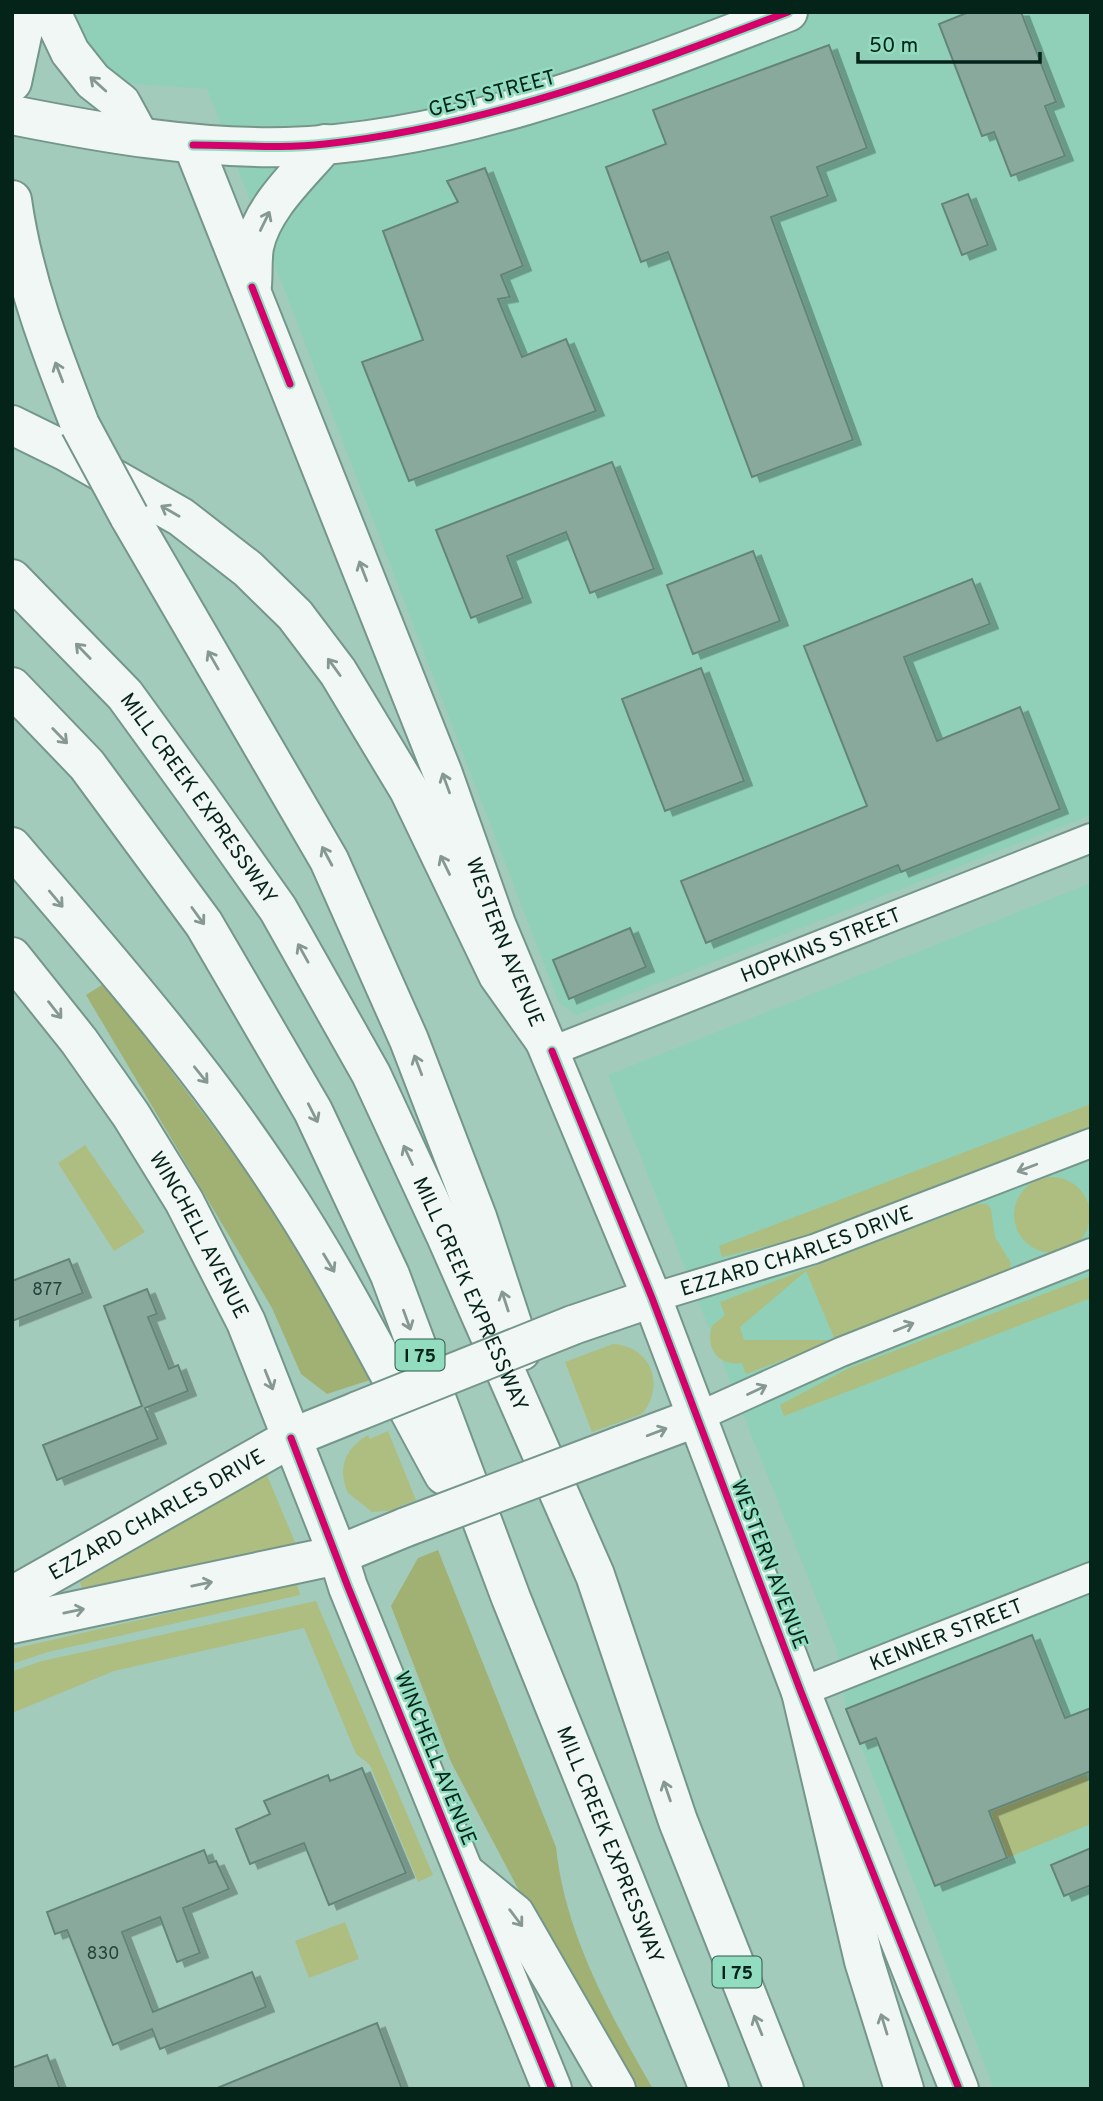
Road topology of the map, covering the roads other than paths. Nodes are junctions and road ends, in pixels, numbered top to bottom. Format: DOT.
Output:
graph roads {
  1 [pos="27,12"];
  2 [pos="51,12"];
  3 [pos="788,12"];
  4 [pos="12,82"];
  5 [pos="12,115"];
  6 [pos="139,136"];
  7 [pos="325,144"];
  8 [pos="193,145"];
  9 [pos="12,200"];
  10 [pos="252,287"];
  11 [pos="12,425"];
  12 [pos="12,579"];
  13 [pos="12,687"];
  14 [pos="1091,838"];
  15 [pos="12,847"];
  16 [pos="12,957"];
  17 [pos="552,1051"];
  18 [pos="1091,1143"];
  19 [pos="1091,1253"];
  20 [pos="652,1298"];
  21 [pos="695,1418"];
  22 [pos="291,1438"];
  23 [pos="338,1555"];
  24 [pos="595,1575"];
  25 [pos="1091,1577"];
  26 [pos="12,1596"];
  27 [pos="511,1598"];
  28 [pos="12,1624"];
  29 [pos="801,1692"];
  30 [pos="465,1873"];
  31 [pos="552,2089"];
  32 [pos="615,2089"];
  33 [pos="709,2089"];
  34 [pos="784,2089"];
  35 [pos="904,2089"];
  36 [pos="959,2089"];
  1 -- 4 [label="main road"];
  6 -- 2 [label="main road, one-way"];
  3 -- 7 [label="main road, GEST STREET"];
  5 -- 6 [label="main road, GEST STREET"];
  6 -- 8 [label="main road, GEST STREET"];
  7 -- 8 [label="main road, GEST STREET"];
  10 -- 7 [label="main road, one-way"];
  8 -- 10 [label="main road, WESTERN AVENUE"];
  24 -- 9 [label="main road, one-way, bridge"];
  17 -- 10 [label="main road, WESTERN AVENUE, one-way"];
  17 -- 11 [label="main road, one-way"];
  24 -- 12 [label="main road, MILL CREEK EXPRESSWAY / I 75, one-way"];
  13 -- 27 [label="main road, MILL CREEK EXPRESSWAY / I 75, one-way"];
  14 -- 17 [label="street, HOPKINS STREET"];
  15 -- 27 [label="main road, one-way"];
  16 -- 22 [label="main road, WINCHELL AVENUE, one-way"];
  17 -- 20 [label="main road, WESTERN AVENUE"];
  18 -- 20 [label="street, EZZARD CHARLES DRIVE, one-way"];
  21 -- 19 [label="street, EZZARD CHARLES DRIVE, one-way"];
  20 -- 21 [label="main road, WESTERN AVENUE"];
  20 -- 22 [label="main road, EZZARD CHARLES DRIVE, bridge"];
  23 -- 21 [label="main road, EZZARD CHARLES DRIVE, one-way, bridge"];
  21 -- 29 [label="main road, WESTERN AVENUE"];
  22 -- 23 [label="main road, WINCHELL AVENUE"];
  22 -- 26 [label="main road, EZZARD CHARLES DRIVE"];
  28 -- 23 [label="main road, EZZARD CHARLES DRIVE, one-way"];
  23 -- 30 [label="main road, WINCHELL AVENUE"];
  34 -- 24 [label="main road, MILL CREEK EXPRESSWAY / I 75, one-way"];
  25 -- 29 [label="street, KENNER STREET"];
  27 -- 33 [label="main road, MILL CREEK EXPRESSWAY / I 75"];
  35 -- 29 [label="main road, one-way"];
  29 -- 36 [label="main road, WESTERN AVENUE"];
  30 -- 31 [label="main road, WINCHELL AVENUE"];
  30 -- 32 [label="main road, one-way"];
}
